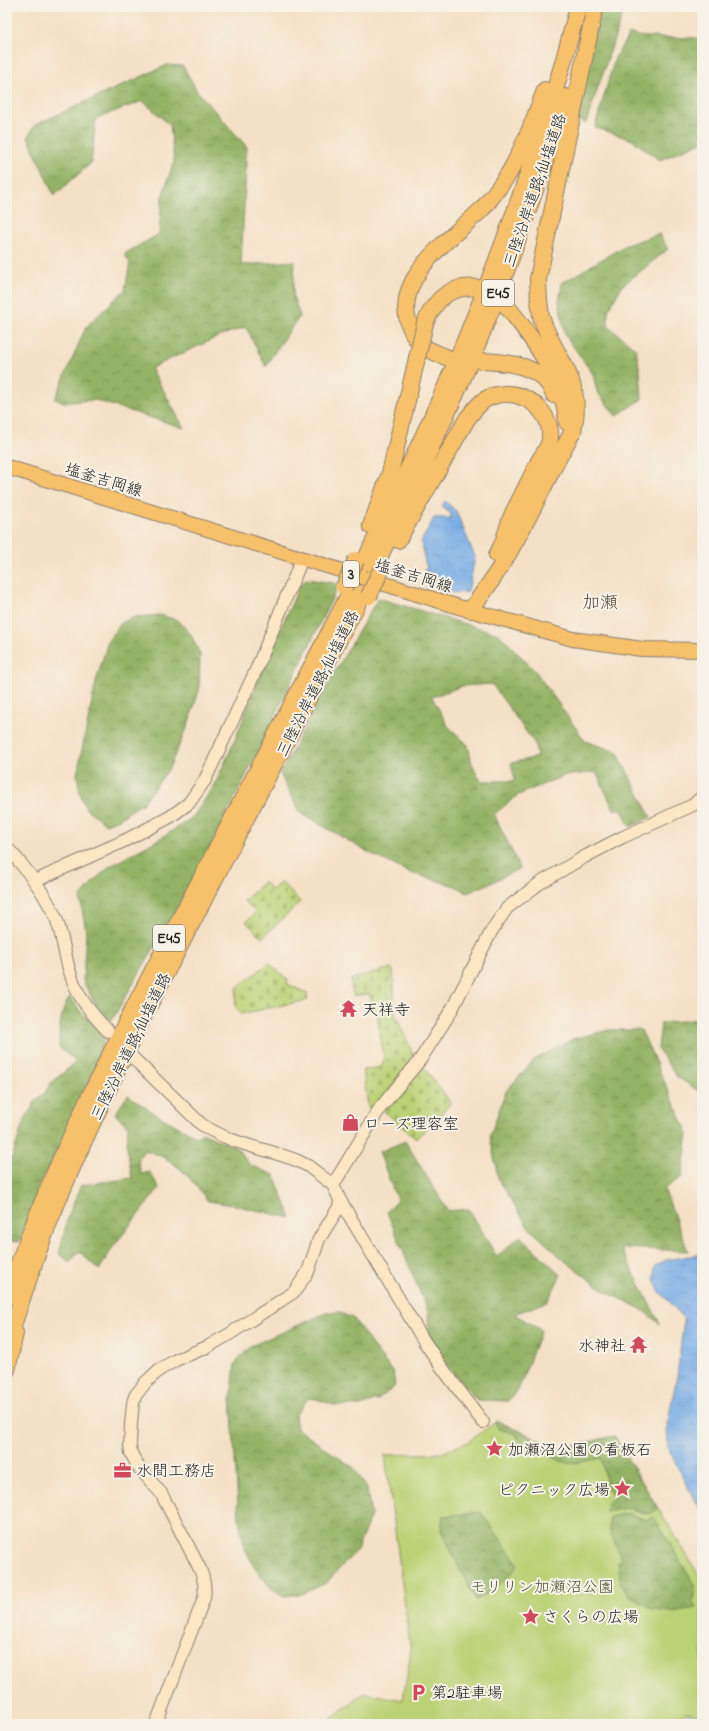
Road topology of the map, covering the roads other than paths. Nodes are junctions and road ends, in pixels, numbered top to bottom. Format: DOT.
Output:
graph roads {
  1 [pos="573,7"];
  2 [pos="578,7"];
  3 [pos="591,7"];
  4 [pos="595,7"];
  5 [pos="479,288"];
  6 [pos="504,303"];
  7 [pos="446,357"];
  8 [pos="481,361"];
  9 [pos="557,445"];
  10 [pos="7,467"];
  11 [pos="302,559"];
  12 [pos="369,565"];
  13 [pos="357,591"];
  14 [pos="470,610"];
  15 [pos="702,650"];
  16 [pos="316,672"];
  17 [pos="702,797"];
  18 [pos="7,848"];
  19 [pos="35,881"];
  20 [pos="108,1031"];
  21 [pos="132,1057"];
  22 [pos="333,1185"];
  23 [pos="340,1200"];
  24 [pos="14,1299"];
  25 [pos="7,1344"];
  26 [pos="7,1370"];
  27 [pos="483,1422"];
  28 [pos="156,1724"];
  1 -- 7 [label="highway"];
  2 -- 12 [label="highway, 三陸沿岸道路;仙塩道路 / E45"];
  3 -- 12 [label="highway, 三陸沿岸道路;仙塩道路 / E45"];
  4 -- 9 [label="highway"];
  5 -- 12 [label="highway, bridge"];
  6 -- 9 [label="highway"];
  8 -- 9 [label="highway"];
  9 -- 12 [label="highway"];
  9 -- 14 [label="highway"];
  10 -- 11 [label="main road, 塩釜吉岡線 / 3"];
  11 -- 14 [label="main road, 塩釜吉岡線 / 3"];
  11 -- 19 [label="street"];
  12 -- 13 [label="highway, bridge"];
  12 -- 13 [label="highway, bridge"];
  13 -- 16 [label="highway"];
  13 -- 16 [label="highway"];
  14 -- 15 [label="main road, 塩釜吉岡線 / 3"];
  16 -- 24 [label="highway, 三陸沿岸道路;仙塩道路 / E45"];
  17 -- 22 [label="street"];
  18 -- 19 [label="street"];
  19 -- 20 [label="street"];
  21 -- 22 [label="street"];
  22 -- 23 [label="street"];
  23 -- 27 [label="street"];
  23 -- 28 [label="street"];
  24 -- 25 [label="highway, 三陸沿岸道路;仙塩道路 / E45"];
  24 -- 26 [label="highway"];
}
